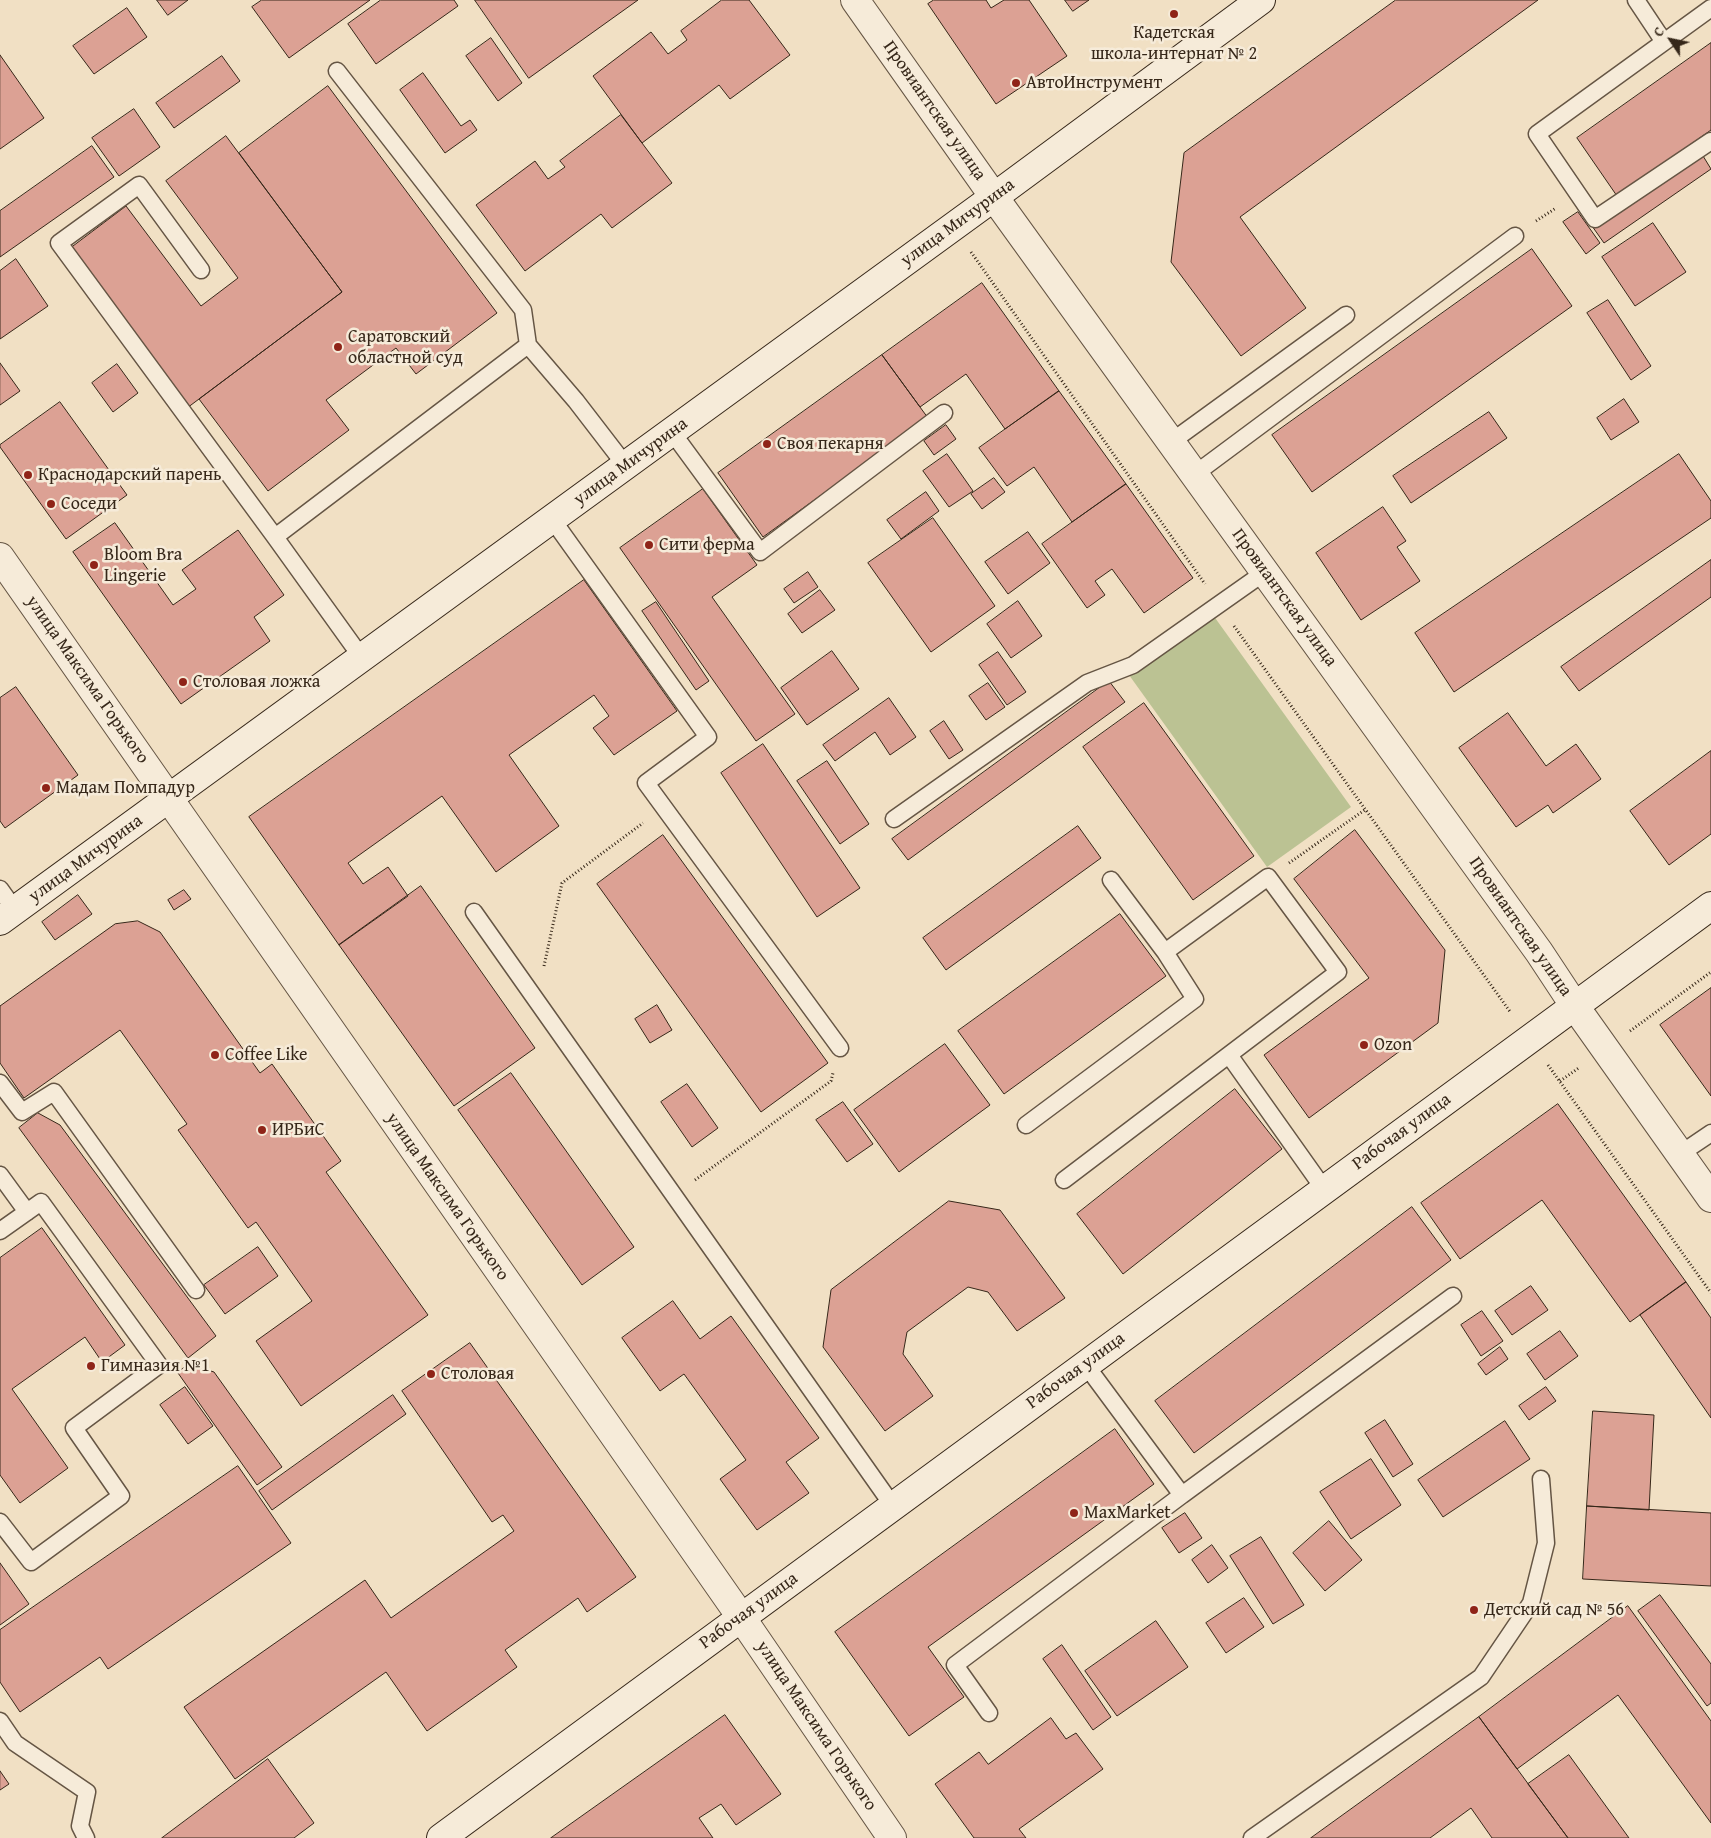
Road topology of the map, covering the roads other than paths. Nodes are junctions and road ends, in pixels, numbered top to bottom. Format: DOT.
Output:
graph roads {
  1 [pos="855,0"];
  2 [pos="1260,0"];
  3 [pos="1636,0"];
  4 [pos="1711,8"];
  5 [pos="1664,42"];
  6 [pos="337,71"];
  7 [pos="1711,141"];
  8 [pos="994,197"];
  9 [pos="1515,236"];
  10 [pos="201,270"];
  11 [pos="1346,315"];
  12 [pos="528,345"];
  13 [pos="944,414"];
  14 [pos="672,432"];
  15 [pos="1171,442"];
  16 [pos="626,466"];
  17 [pos="1195,474"];
  18 [pos="552,519"];
  19 [pos="275,536"];
  20 [pos="0,557"];
  21 [pos="1265,572"];
  22 [pos="362,658"];
  23 [pos="170,798"];
  24 [pos="894,819"];
  25 [pos="1111,880"];
  26 [pos="5,906"];
  27 [pos="1711,906"];
  28 [pos="474,912"];
  29 [pos="1165,952"];
  30 [pos="1574,1005"];
  31 [pos="840,1048"];
  32 [pos="1229,1055"];
  33 [pos="0,1083"];
  34 [pos="1026,1125"];
  35 [pos="1711,1133"];
  36 [pos="1680,1154"];
  37 [pos="0,1175"];
  38 [pos="1064,1180"];
  39 [pos="1324,1189"];
  40 [pos="1711,1198"];
  41 [pos="27,1212"];
  42 [pos="0,1231"];
  43 [pos="196,1290"];
  44 [pos="1453,1296"];
  45 [pos="1086,1364"];
  46 [pos="1541,1478"];
  47 [pos="1182,1496"];
  48 [pos="893,1506"];
  49 [pos="0,1522"];
  50 [pos="741,1617"];
  51 [pos="988,1713"];
  52 [pos="0,1721"];
  53 [pos="86,1838"];
  54 [pos="440,1838"];
  55 [pos="892,1838"];
  56 [pos="1252,1838"];
  1 -- 8 [label="street, Провиантская улица"];
  2 -- 8 [label="street, улица Мичурина"];
  3 -- 5 [label="lane"];
  4 -- 5 [label="lane"];
  5 -- 7 [label="lane"];
  6 -- 12 [label="lane"];
  8 -- 14 [label="street, улица Мичурина"];
  8 -- 15 [label="street, Провиантская улица"];
  9 -- 17 [label="lane"];
  10 -- 19 [label="lane"];
  11 -- 15 [label="lane"];
  12 -- 16 [label="lane"];
  12 -- 19 [label="lane"];
  13 -- 14 [label="lane"];
  14 -- 16 [label="street, улица Мичурина"];
  15 -- 17 [label="street, Провиантская улица"];
  16 -- 18 [label="street, улица Мичурина"];
  17 -- 21 [label="street, Провиантская улица"];
  18 -- 22 [label="street, улица Мичурина"];
  18 -- 31 [label="lane"];
  19 -- 22 [label="lane"];
  20 -- 23 [label="street, улица Максима Горького"];
  21 -- 24 [label="lane"];
  21 -- 30 [label="street, Провиантская улица"];
  22 -- 23 [label="street, улица Мичурина"];
  23 -- 26 [label="street, улица Мичурина"];
  23 -- 50 [label="street, улица Максима Горького"];
  25 -- 29 [label="lane"];
  27 -- 30 [label="street, Рабочая улица"];
  28 -- 48 [label="lane"];
  29 -- 32 [label="lane"];
  29 -- 34 [label="lane"];
  30 -- 36 [label="street, Провиантская улица"];
  30 -- 39 [label="street, Рабочая улица"];
  32 -- 38 [label="lane"];
  32 -- 39 [label="lane"];
  33 -- 43 [label="lane"];
  35 -- 36 [label="lane"];
  36 -- 40 [label="street, Провиантская улица"];
  37 -- 41 [label="lane"];
  39 -- 45 [label="street, Рабочая улица"];
  41 -- 42 [label="lane"];
  41 -- 49 [label="lane"];
  44 -- 47 [label="lane"];
  45 -- 47 [label="lane"];
  45 -- 48 [label="street, Рабочая улица"];
  46 -- 56 [label="lane"];
  47 -- 51 [label="lane"];
  48 -- 50 [label="street, Рабочая улица"];
  50 -- 54 [label="street, Рабочая улица"];
  50 -- 55 [label="street, улица Максима Горького"];
  52 -- 53 [label="lane"];
}
